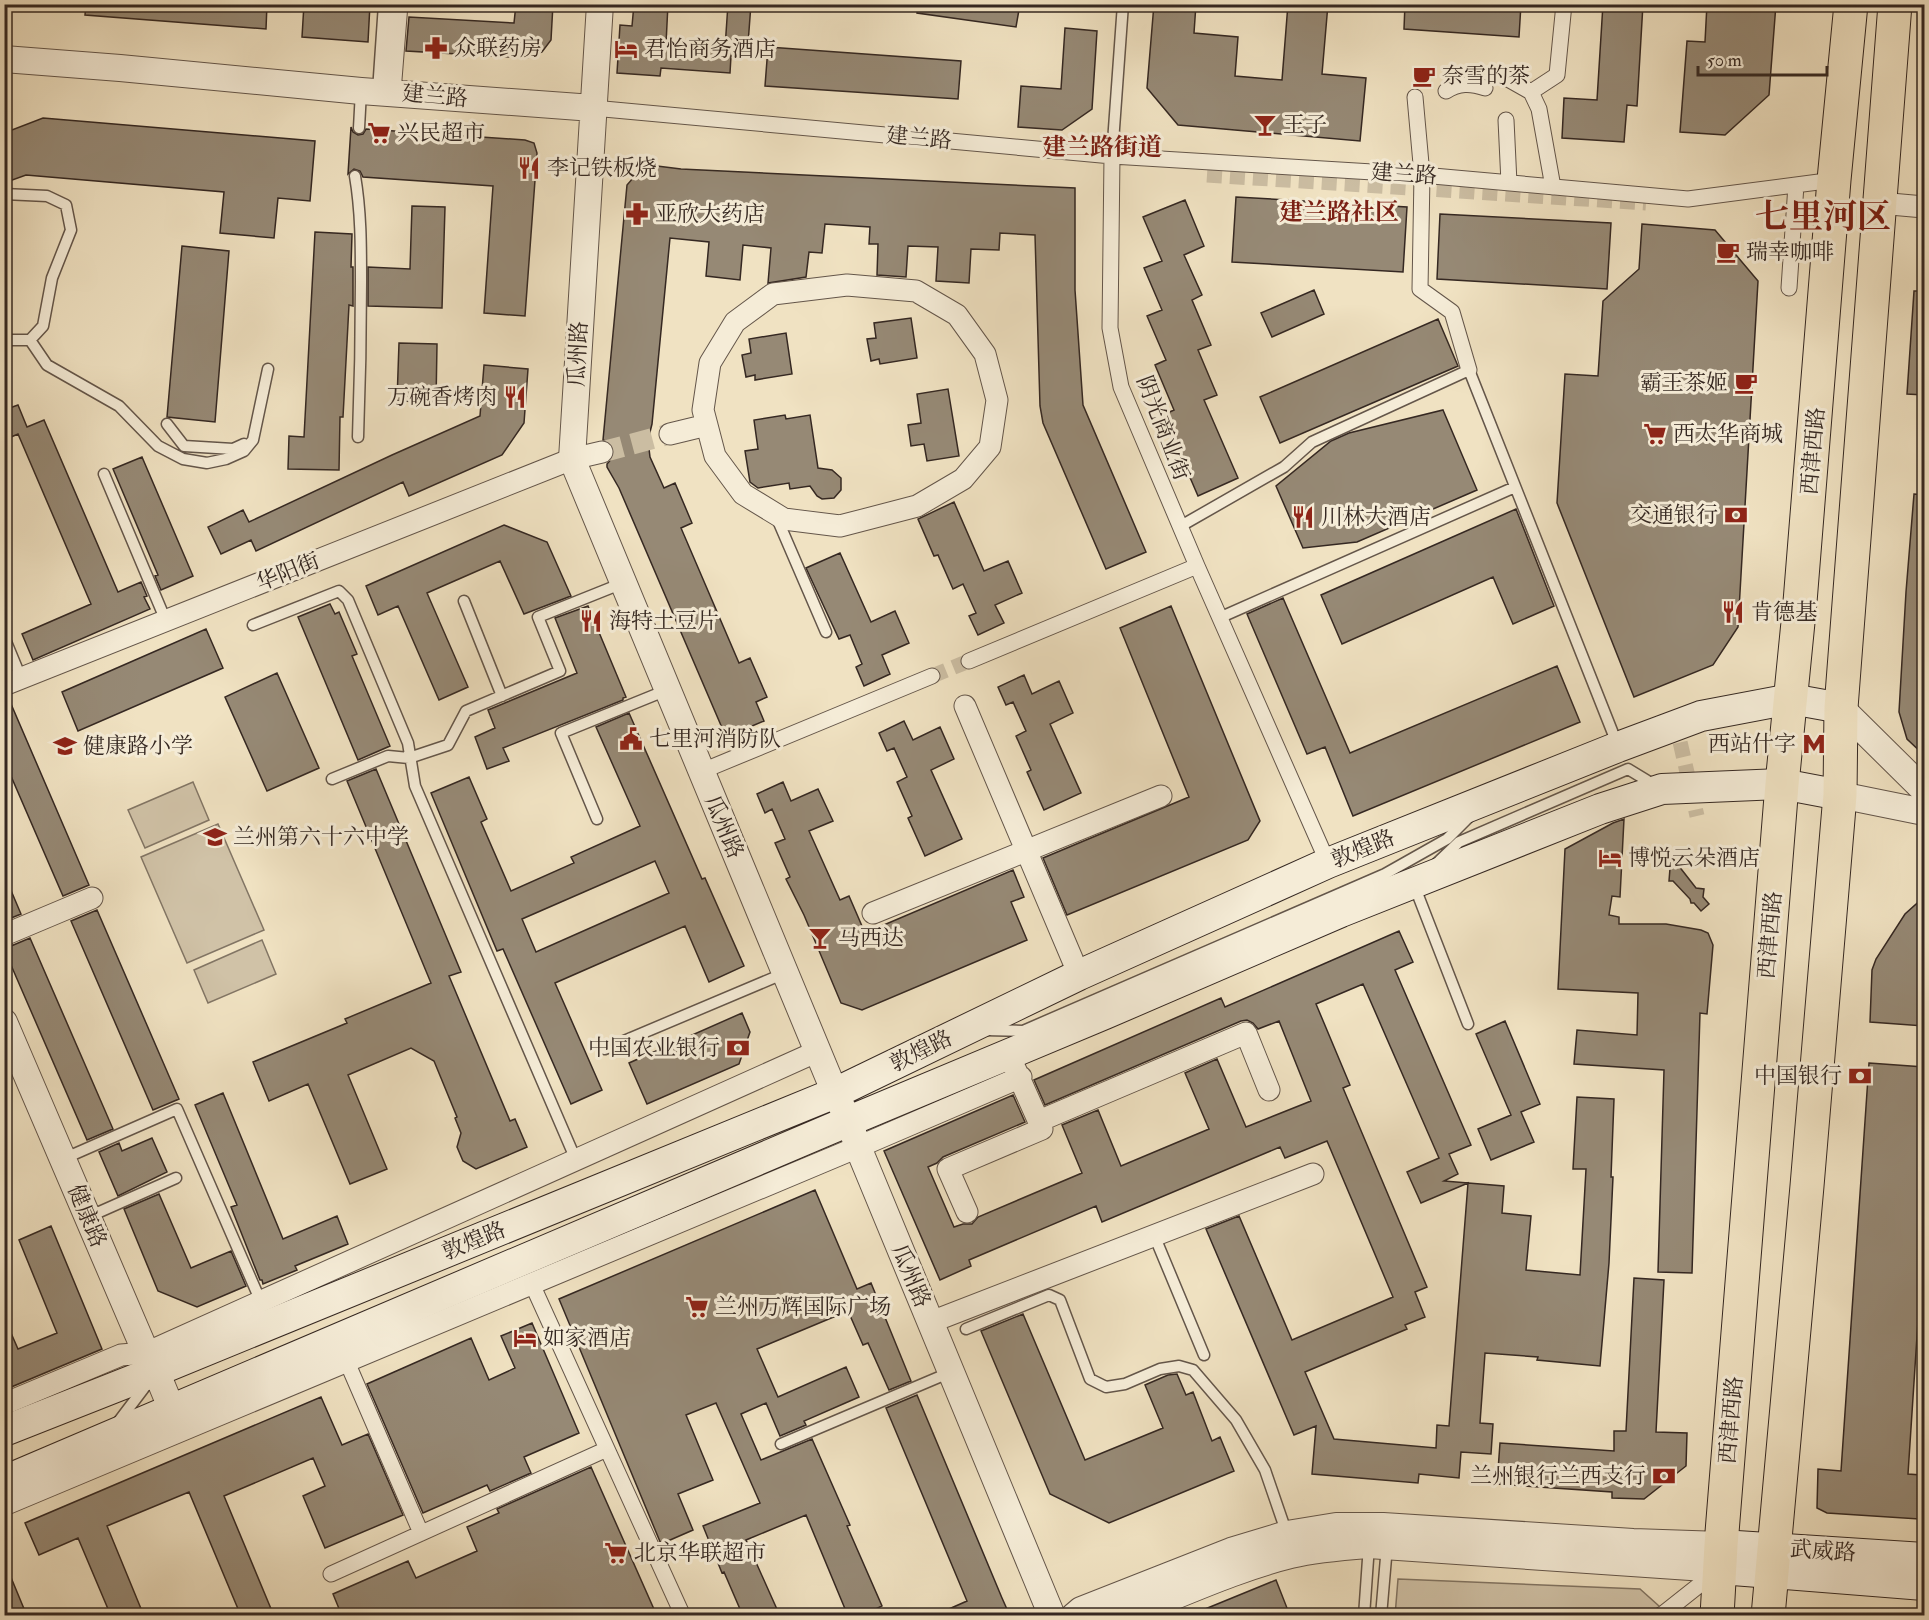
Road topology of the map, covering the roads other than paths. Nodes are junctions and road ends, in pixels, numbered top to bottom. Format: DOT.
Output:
graph roads {
  1 [pos="384,4"];
  2 [pos="397,4"];
  3 [pos="600,4"];
  4 [pos="1123,4"];
  5 [pos="1564,4"];
  6 [pos="1851,4"];
  7 [pos="1894,4"];
  8 [pos="4,59"];
  9 [pos="1508,79"];
  10 [pos="1485,88"];
  11 [pos="1446,91"];
  12 [pos="376,92"];
  13 [pos="1530,92"];
  14 [pos="1415,97"];
  15 [pos="593,108"];
  16 [pos="1506,120"];
  17 [pos="359,128"];
  18 [pos="1112,156"];
  19 [pos="1422,175"];
  20 [pos="355,176"];
  21 [pos="1834,180"];
  22 [pos="1509,183"];
  23 [pos="1796,185"];
  24 [pos="1553,187"];
  25 [pos="4,194"];
  26 [pos="1879,203"];
  27 [pos="1924,207"];
  28 [pos="1789,288"];
  29 [pos="4,340"];
  30 [pos="30,340"];
  31 [pos="268,369"];
  32 [pos="1469,370"];
  33 [pos="167,424"];
  34 [pos="707,425"];
  35 [pos="670,434"];
  36 [pos="358,437"];
  37 [pos="253,440"];
  38 [pos="602,452"];
  39 [pos="572,459"];
  40 [pos="104,474"];
  41 [pos="1515,487"];
  42 [pos="774,513"];
  43 [pos="1179,527"];
  44 [pos="1197,566"];
  45 [pos="623,583"];
  46 [pos="464,601"];
  47 [pos="1219,618"];
  48 [pos="166,621"];
  49 [pos="253,625"];
  50 [pos="826,632"];
  51 [pos="4,637"];
  52 [pos="969,661"];
  53 [pos="932,676"];
  54 [pos="13,681"];
  55 [pos="667,690"];
  56 [pos="502,696"];
  57 [pos="1791,699"];
  58 [pos="965,706"];
  59 [pos="1841,708"];
  60 [pos="1618,747"];
  61 [pos="409,758"];
  62 [pos="700,772"];
  63 [pos="332,779"];
  64 [pos="1782,784"];
  65 [pos="1924,790"];
  66 [pos="1840,795"];
  67 [pos="1161,796"];
  68 [pos="1488,799"];
  69 [pos="1924,812"];
  70 [pos="597,819"];
  71 [pos="1027,850"];
  72 [pos="1328,863"];
  73 [pos="1416,882"];
  74 [pos="92,898"];
  75 [pos="873,913"];
  76 [pos="4,935"];
  77 [pos="785,973"];
  78 [pos="1079,975"];
  79 [pos="4,1022"];
  80 [pos="1468,1024"];
  81 [pos="966,1029"];
  82 [pos="605,1049"];
  83 [pos="818,1051"];
  84 [pos="1014,1066"];
  85 [pos="1269,1090"];
  86 [pos="835,1093"];
  87 [pos="1039,1121"];
  88 [pos="853,1134"];
  89 [pos="63,1159"];
  90 [pos="576,1160"];
  91 [pos="1313,1174"];
  92 [pos="176,1178"];
  93 [pos="966,1212"];
  94 [pos="87,1217"];
  95 [pos="1154,1235"];
  96 [pos="528,1272"];
  97 [pos="261,1302"];
  98 [pos="931,1322"];
  99 [pos="966,1329"];
  100 [pos="1204,1355"];
  101 [pos="151,1362"];
  102 [pos="347,1362"];
  103 [pos="951,1372"];
  104 [pos="4,1404"];
  105 [pos="171,1410"];
  106 [pos="4,1431"];
  107 [pos="781,1444"];
  108 [pos="607,1449"];
  109 [pos="4,1470"];
  110 [pos="4,1481"];
  111 [pos="4,1505"];
  112 [pos="421,1533"];
  113 [pos="1287,1534"];
  114 [pos="1378,1545"];
  115 [pos="1720,1557"];
  116 [pos="1924,1558"];
  117 [pos="1773,1560"];
  118 [pos="331,1574"];
  119 [pos="1924,1585"];
  120 [pos="683,1616"];
  121 [pos="1052,1616"];
  122 [pos="1074,1616"];
  123 [pos="1125,1616"];
  124 [pos="1364,1616"];
  125 [pos="1381,1616"];
  126 [pos="1659,1616"];
  127 [pos="1717,1616"];
  128 [pos="1768,1616"];
  1 -- 12 [label="lane"];
  2 -- 12 [label="street"];
  3 -- 15 [label="street, 瓜州路"];
  4 -- 18 [label="lane"];
  5 -- 13 [label="street"];
  6 -- 21 [label="main road, 西津西路"];
  7 -- 26 [label="main road, 西津西路"];
  8 -- 12 [label="street, 建兰路"];
  9 -- 13 [label="street"];
  10 -- 11 [label="street"];
  12 -- 15 [label="street, 建兰路"];
  12 -- 17 [label="lane"];
  13 -- 24 [label="street"];
  14 -- 19 [label="street"];
  15 -- 18 [label="street, 建兰路"];
  15 -- 39 [label="street, 瓜州路"];
  16 -- 22 [label="street"];
  18 -- 19 [label="street, 建兰路"];
  18 -- 43 [label="street, 阴光商业街"];
  19 -- 22 [label="street, 建兰路"];
  19 -- 32 [label="street"];
  20 -- 36 [label="lane"];
  21 -- 23 [label="street, 建兰路"];
  21 -- 57 [label="main road, 西津西路"];
  22 -- 24 [label="street, 建兰路"];
  23 -- 24 [label="street, 建兰路"];
  23 -- 28 [label="street"];
  25 -- 30 [label="lane"];
  26 -- 27 [label="street"];
  26 -- 59 [label="main road, 西津西路"];
  29 -- 30 [label="lane"];
  30 -- 37 [label="lane"];
  31 -- 37 [label="lane"];
  32 -- 41 [label="lane"];
  32 -- 43 [label="lane"];
  33 -- 37 [label="lane"];
  34 -- 35 [label="street"];
  34 -- 42 [label="street"];
  34 -- 42 [label="street"];
  38 -- 39 [label="street, 华阳街"];
  39 -- 45 [label="street, 瓜州路"];
  39 -- 48 [label="street, 华阳街"];
  40 -- 48 [label="lane"];
  41 -- 47 [label="lane"];
  41 -- 60 [label="lane"];
  42 -- 50 [label="lane"];
  43 -- 44 [label="street, 阴光商业街"];
  44 -- 47 [label="street, 阴光商业街"];
  44 -- 52 [label="street"];
  45 -- 55 [label="street, 瓜州路"];
  45 -- 56 [label="lane"];
  46 -- 56 [label="lane"];
  47 -- 72 [label="street, 阴光商业街"];
  48 -- 54 [label="street, 华阳街"];
  49 -- 61 [label="lane"];
  51 -- 54 [label="lane"];
  53 -- 62 [label="street"];
  55 -- 62 [label="street, 瓜州路"];
  55 -- 70 [label="lane"];
  56 -- 61 [label="lane"];
  57 -- 59 [label="main road, 敦煌路"];
  57 -- 60 [label="main road, 敦煌路"];
  57 -- 64 [label="main road, 西津西路"];
  58 -- 71 [label="street"];
  59 -- 65 [label="street"];
  59 -- 66 [label="main road, 西津西路"];
  60 -- 68 [label="main road, 敦煌路"];
  61 -- 63 [label="lane"];
  61 -- 90 [label="lane"];
  62 -- 77 [label="street, 瓜州路"];
  64 -- 66 [label="main road, 敦煌路"];
  64 -- 73 [label="main road, 敦煌路"];
  64 -- 115 [label="main road, 西津西路"];
  66 -- 69 [label="street"];
  66 -- 117 [label="main road, 西津西路"];
  67 -- 71 [label="street"];
  68 -- 72 [label="main road, 敦煌路"];
  68 -- 81 [label="lane"];
  71 -- 75 [label="street"];
  71 -- 78 [label="street"];
  72 -- 78 [label="main road, 敦煌路"];
  73 -- 80 [label="lane"];
  73 -- 84 [label="main road, 敦煌路"];
  74 -- 76 [label="street"];
  77 -- 82 [label="lane"];
  77 -- 83 [label="street, 瓜州路"];
  78 -- 81 [label="main road, 敦煌路"];
  79 -- 89 [label="street, 健康路"];
  81 -- 86 [label="main road, 敦煌路"];
  83 -- 86 [label="street, 瓜州路"];
  83 -- 90 [label="street"];
  84 -- 87 [label="street"];
  84 -- 88 [label="main road, 敦煌路"];
  85 -- 87 [label="street"];
  86 -- 88 [label="street, 瓜州路"];
  86 -- 101 [label="main road, 敦煌路"];
  87 -- 93 [label="street"];
  88 -- 96 [label="main road, 敦煌路"];
  88 -- 98 [label="street, 瓜州路"];
  89 -- 94 [label="street, 健康路"];
  89 -- 97 [label="lane"];
  90 -- 97 [label="street"];
  91 -- 95 [label="street"];
  92 -- 94 [label="lane"];
  94 -- 101 [label="street, 健康路"];
  95 -- 98 [label="street"];
  95 -- 100 [label="lane"];
  96 -- 102 [label="street"];
  96 -- 105 [label="main road, 敦煌路"];
  96 -- 108 [label="street"];
  97 -- 101 [label="street"];
  98 -- 103 [label="street, 瓜州路"];
  99 -- 113 [label="lane"];
  101 -- 104 [label="street"];
  101 -- 105 [label="street, 健康路"];
  101 -- 106 [label="main road, 敦煌路"];
  101 -- 109 [label="lane"];
  102 -- 111 [label="street"];
  102 -- 112 [label="street"];
  103 -- 107 [label="lane"];
  103 -- 121 [label="street, 瓜州路"];
  105 -- 110 [label="main road, 敦煌路"];
  108 -- 112 [label="street"];
  108 -- 120 [label="street"];
  112 -- 118 [label="street"];
  113 -- 115 [label="street"];
  113 -- 122 [label="street"];
  114 -- 115 [label="street"];
  114 -- 123 [label="street"];
  114 -- 124 [label="lane"];
  114 -- 125 [label="lane"];
  115 -- 117 [label="main road, 武威路"];
  115 -- 126 [label="street"];
  115 -- 127 [label="main road, 西津西路"];
  116 -- 117 [label="main road, 武威路"];
  117 -- 119 [label="main road, 武威路"];
  117 -- 128 [label="main road, 西津西路"];
}
